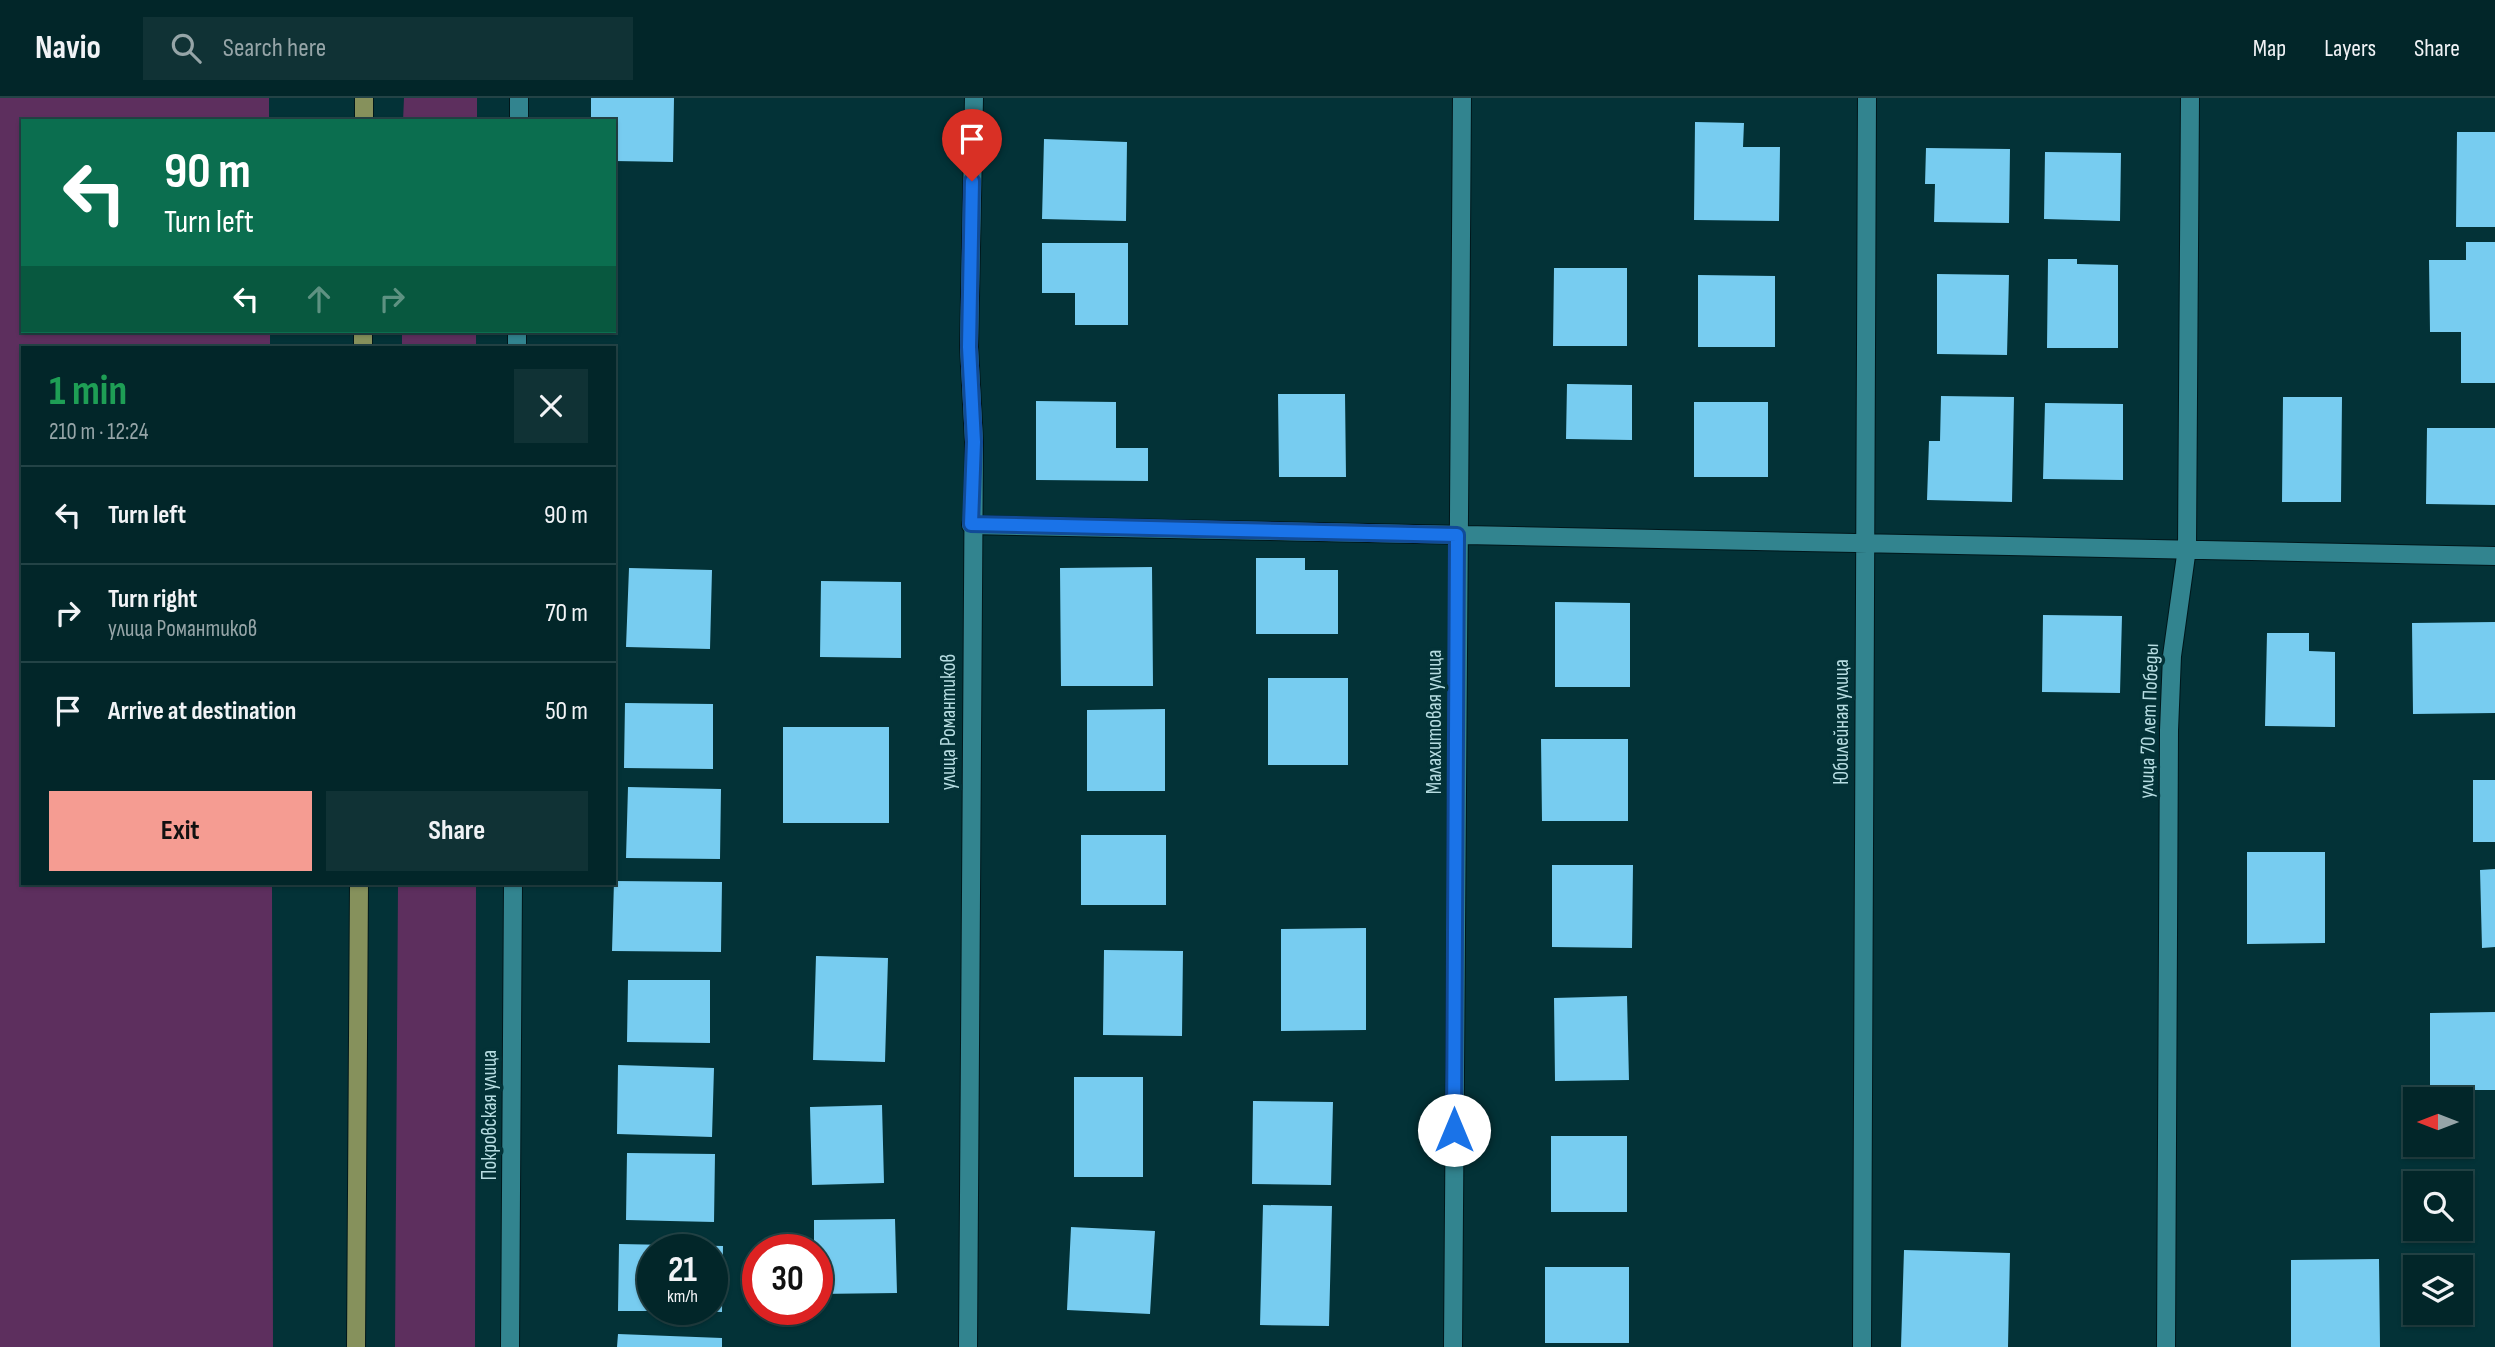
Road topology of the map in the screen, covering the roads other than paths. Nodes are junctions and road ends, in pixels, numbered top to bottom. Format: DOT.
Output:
graph roads {
  1 [pos="364,98"];
  2 [pos="519,98"];
  3 [pos="974,98"];
  4 [pos="1462,98"];
  5 [pos="1867,98"];
  6 [pos="2190,98"];
  7 [pos="364,119"];
  8 [pos="519,119"];
  9 [pos="971,524"];
  10 [pos="1457,535"];
  11 [pos="1865,544"];
  12 [pos="2187,548"];
  13 [pos="2495,556"];
  14 [pos="359,885"];
  15 [pos="513,885"];
  16 [pos="356,1347"];
  17 [pos="510,1347"];
  18 [pos="968,1347"];
  19 [pos="1453,1347"];
  20 [pos="1862,1347"];
  21 [pos="2166,1347"];
  1 -- 7 [label="main road"];
  2 -- 8 [label="street"];
  3 -- 9 [label="street, улица Романтиков"];
  4 -- 10 [label="street, Малахитовая улица"];
  5 -- 11 [label="street, Юбилейная улица"];
  6 -- 12 [label="street, улица 70 лет Победы"];
  9 -- 10 [label="street"];
  9 -- 18 [label="street, улица Романтиков"];
  10 -- 11 [label="street"];
  10 -- 19 [label="street, Малахитовая улица"];
  11 -- 12 [label="street"];
  11 -- 20 [label="street, Юбилейная улица"];
  12 -- 13 [label="street"];
  12 -- 21 [label="street, улица 70 лет Победы"];
  14 -- 16 [label="main road"];
  15 -- 17 [label="street, Покровская улица"];
}
